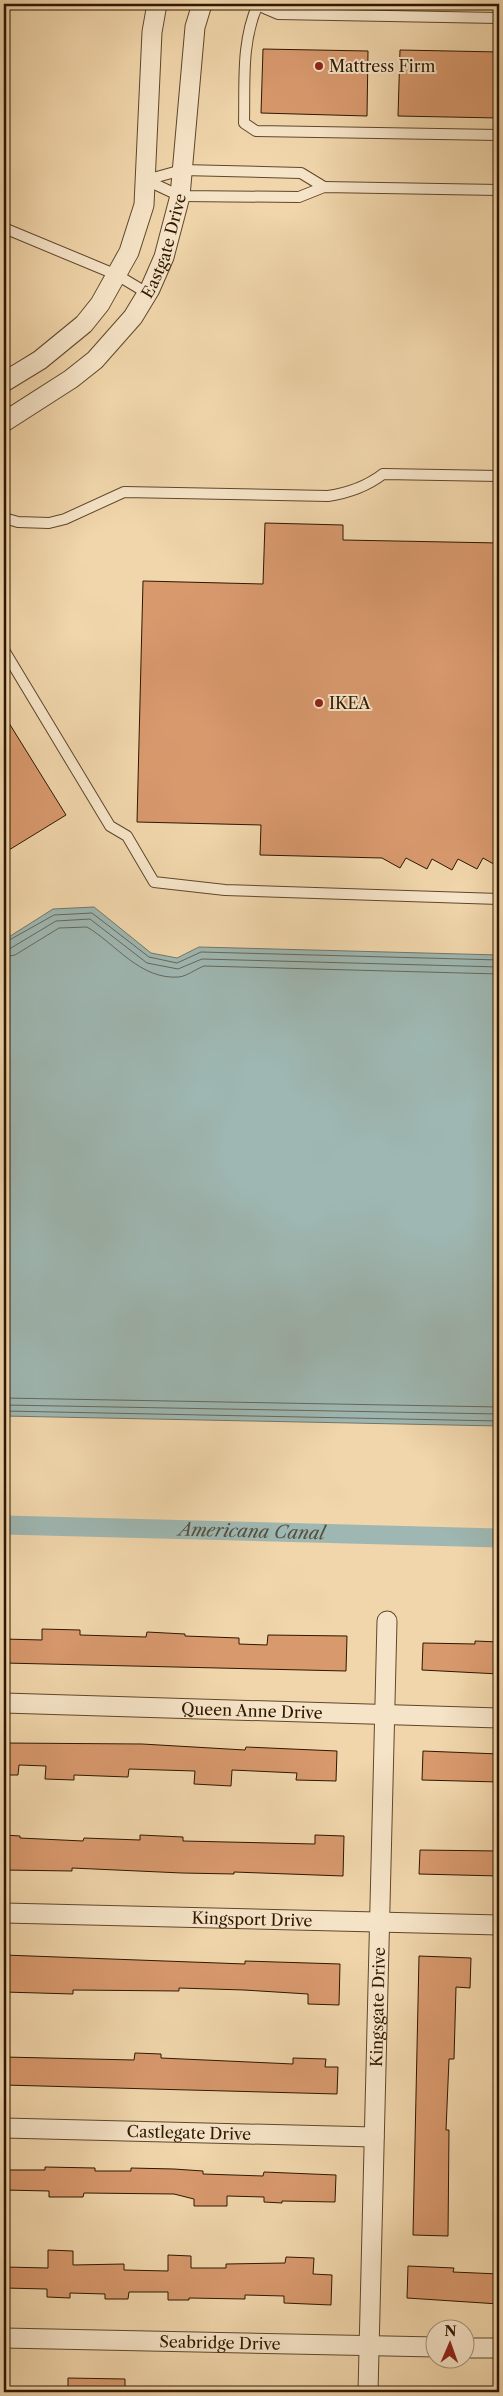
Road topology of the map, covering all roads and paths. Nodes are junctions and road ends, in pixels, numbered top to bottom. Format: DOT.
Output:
graph roads {
  1 [pos="157,4"];
  2 [pos="202,4"];
  3 [pos="258,4"];
  4 [pos="499,18"];
  5 [pos="499,135"];
  6 [pos="182,170"];
  7 [pos="146,180"];
  8 [pos="324,187"];
  9 [pos="499,190"];
  10 [pos="180,196"];
  11 [pos="4,228"];
  12 [pos="117,275"];
  13 [pos="147,293"];
  14 [pos="4,382"];
  15 [pos="4,422"];
  16 [pos="499,476"];
  17 [pos="4,518"];
  18 [pos="4,650"];
  19 [pos="499,899"];
  20 [pos="387,1621"];
  21 [pos="4,1704"];
  22 [pos="384,1713"];
  23 [pos="499,1718"];
  24 [pos="4,1913"];
  25 [pos="379,1923"];
  26 [pos="499,1924"];
  27 [pos="4,2128"];
  28 [pos="374,2137"];
  29 [pos="4,2338"];
  30 [pos="369,2346"];
  31 [pos="426,2347"];
  32 [pos="476,2348"];
  33 [pos="499,2348"];
  34 [pos="368,2392"];
  1 -- 7 [label="street, Eastgate Drive"];
  2 -- 6 [label="street, Eastgate Drive"];
  3 -- 4 [label="lane"];
  3 -- 5 [label="lane"];
  6 -- 7 [label="lane"];
  6 -- 8 [label="lane"];
  6 -- 10 [label="street, Eastgate Drive"];
  7 -- 10 [label="lane"];
  7 -- 12 [label="street, Eastgate Drive"];
  8 -- 9 [label="lane"];
  8 -- 10 [label="lane"];
  10 -- 13 [label="street, Eastgate Drive"];
  11 -- 12 [label="lane"];
  12 -- 13 [label="lane"];
  12 -- 14 [label="street, Eastgate Drive"];
  13 -- 15 [label="street, Eastgate Drive"];
  16 -- 17 [label="lane"];
  18 -- 19 [label="lane"];
  20 -- 22 [label="street, Kingsgate Drive"];
  21 -- 22 [label="street, Queen Anne Drive"];
  22 -- 23 [label="street, Queen Anne Drive"];
  22 -- 25 [label="street, Kingsgate Drive"];
  24 -- 25 [label="street, Kingsport Drive"];
  25 -- 26 [label="street, Kingsport Drive"];
  25 -- 28 [label="street, Kingsgate Drive"];
  27 -- 28 [label="street, Castlegate Drive"];
  28 -- 30 [label="street, Kingsgate Drive"];
  29 -- 30 [label="street, Seabridge Drive"];
  30 -- 31 [label="street, Seabridge Drive"];
  30 -- 34 [label="street, Kingsgate Drive"];
  32 -- 33 [label="street"];
}
